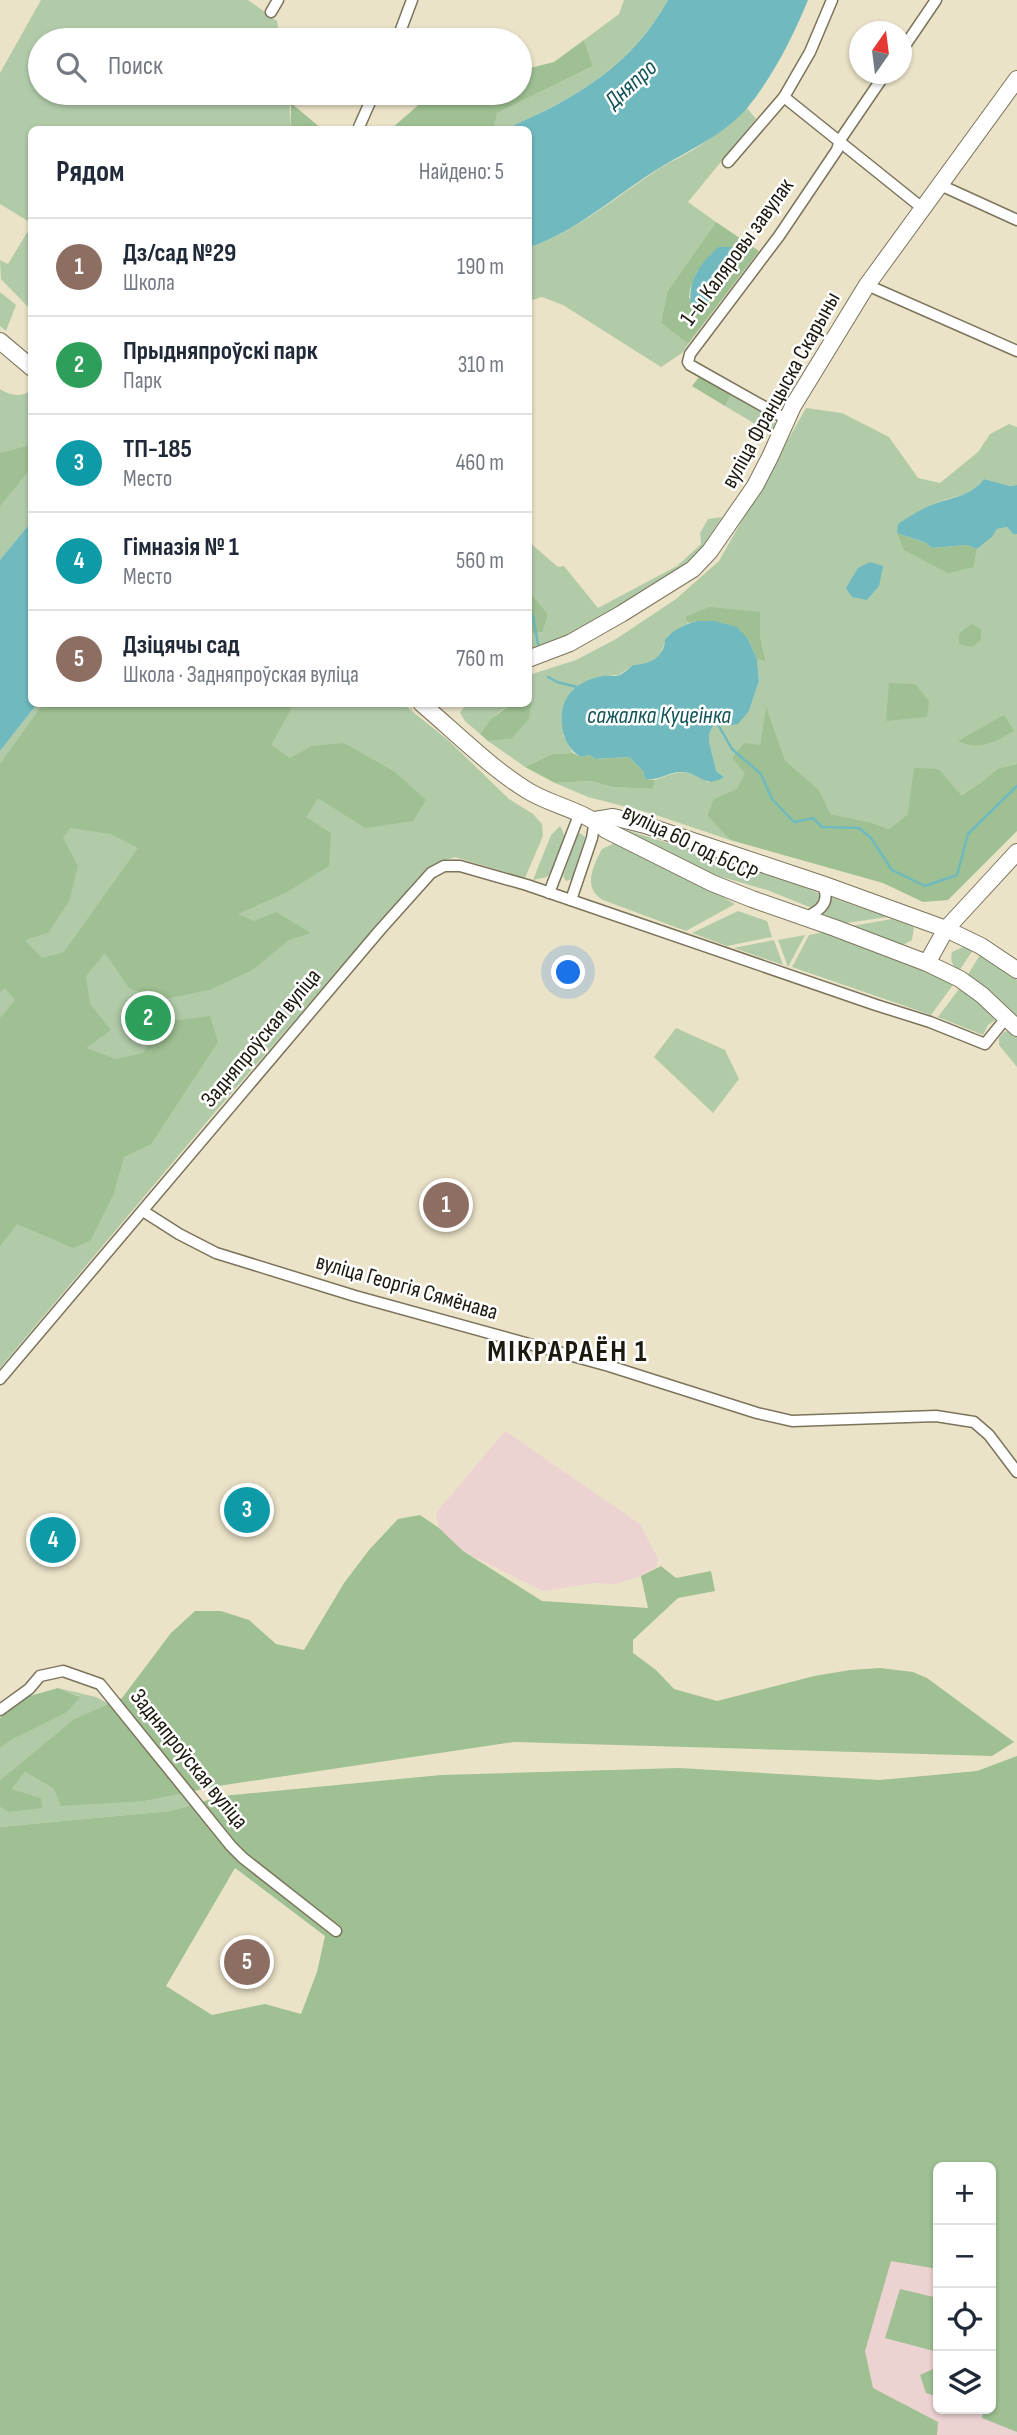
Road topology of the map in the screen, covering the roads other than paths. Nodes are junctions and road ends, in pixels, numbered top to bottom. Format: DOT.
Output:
graph roads {
  1 [pos="278,0"];
  2 [pos="412,0"];
  3 [pos="832,0"];
  4 [pos="936,0"];
  5 [pos="271,12"];
  6 [pos="402,28"];
  7 [pos="912,34"];
  8 [pos="1017,79"];
  9 [pos="878,84"];
  10 [pos="784,97"];
  11 [pos="369,105"];
  12 [pos="359,126"];
  13 [pos="839,140"];
  14 [pos="727,162"];
  15 [pos="938,184"];
  16 [pos="921,207"];
  17 [pos="1017,220"];
  18 [pos="867,285"];
  19 [pos="0,341"];
  20 [pos="1017,351"];
  21 [pos="28,365"];
  22 [pos="786,419"];
  23 [pos="532,657"];
  24 [pos="429,707"];
  25 [pos="587,817"];
  26 [pos="1017,852"];
  27 [pos="822,884"];
  28 [pos="549,893"];
  29 [pos="571,900"];
  30 [pos="806,917"];
  31 [pos="946,929"];
  32 [pos="927,963"];
  33 [pos="1017,970"];
  34 [pos="1012,1023"];
  35 [pos="143,1211"];
  36 [pos="0,1379"];
  37 [pos="1017,1472"];
  38 [pos="0,1710"];
  39 [pos="336,1931"];
  1 -- 5 [label="street"];
  2 -- 6 [label="street"];
  3 -- 10 [label="street"];
  4 -- 7 [label="street"];
  8 -- 15 [label="main road, вуліца Францыска Скарыны"];
  9 -- 13 [label="street, 1-ы Каляровы завулак"];
  10 -- 13 [label="street"];
  10 -- 14 [label="street"];
  11 -- 12 [label="street"];
  13 -- 16 [label="street"];
  13 -- 22 [label="street, 1-ы Каляровы завулак"];
  15 -- 16 [label="main road, вуліца Францыска Скарыны"];
  15 -- 17 [label="street"];
  16 -- 18 [label="main road, вуліца Францыска Скарыны"];
  18 -- 20 [label="street"];
  18 -- 22 [label="main road, вуліца Францыска Скарыны"];
  19 -- 21 [label="main road"];
  22 -- 23 [label="main road, вуліца Францыска Скарыны"];
  24 -- 25 [label="main road"];
  25 -- 27 [label="main road, вуліца 60 год БССР"];
  25 -- 28 [label="street"];
  25 -- 29 [label="street"];
  25 -- 30 [label="main road, вуліца 60 год БССР"];
  26 -- 31 [label="main road"];
  27 -- 30 [label="street"];
  27 -- 31 [label="main road, вуліца 60 год БССР"];
  28 -- 29 [label="street, Задняпроўская вуліца"];
  28 -- 35 [label="street, Задняпроўская вуліца"];
  29 -- 34 [label="street, Задняпроўская вуліца"];
  30 -- 32 [label="main road, вуліца 60 год БССР"];
  31 -- 32 [label="main road"];
  31 -- 33 [label="main road, вуліца 60 год БССР"];
  32 -- 34 [label="main road, вуліца 60 год БССР"];
  35 -- 36 [label="street, Задняпроўская вуліца"];
  35 -- 37 [label="street, вуліца Георгія Сямёнава"];
  38 -- 39 [label="street, Задняпроўская вуліца"];
}
